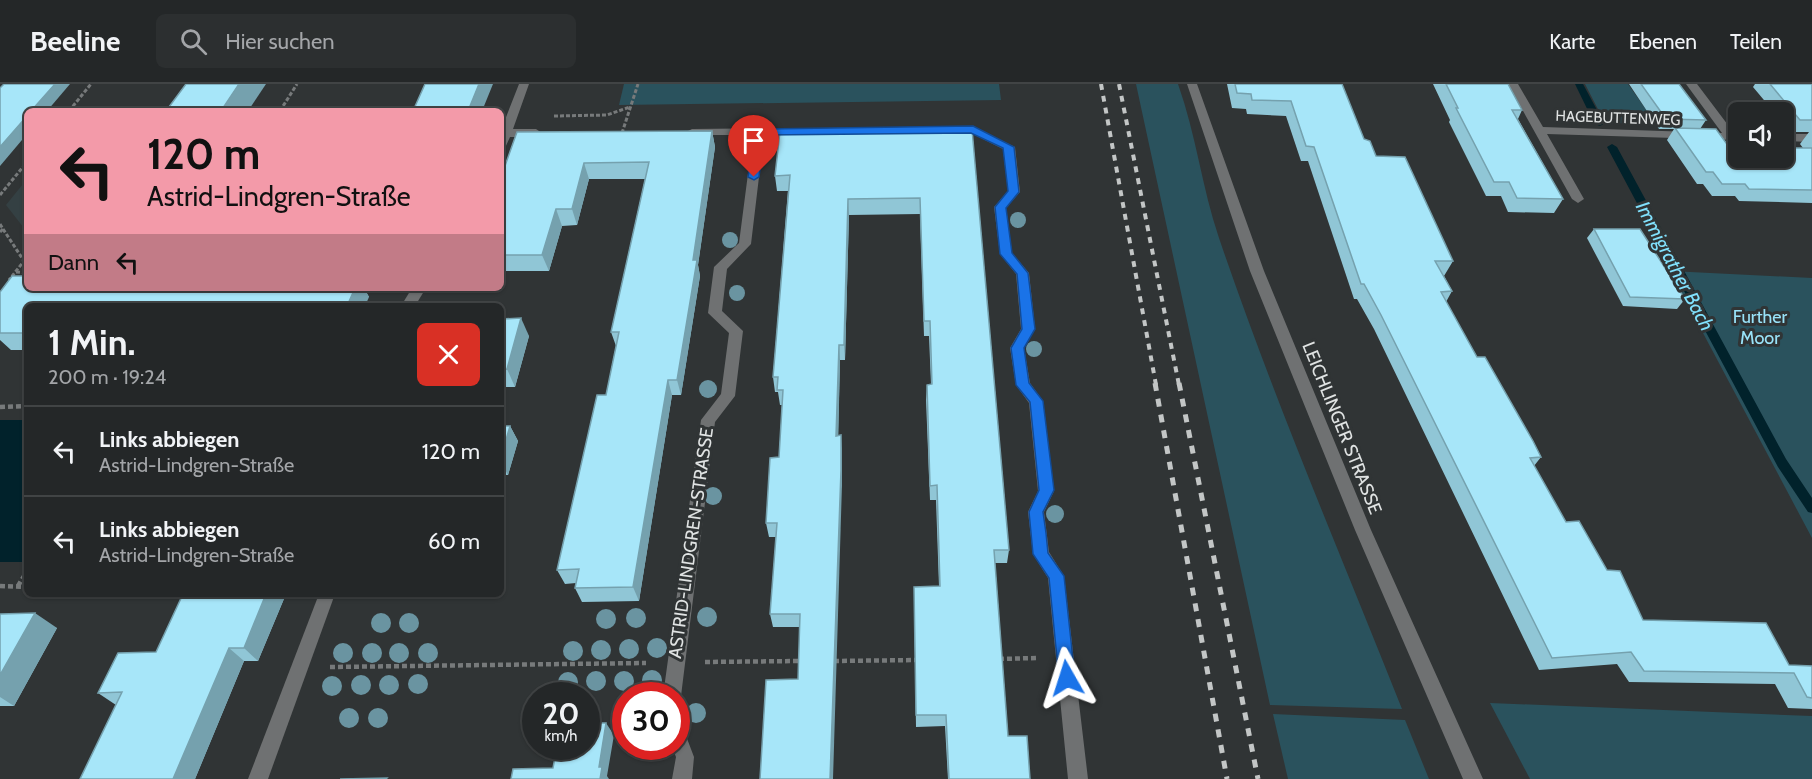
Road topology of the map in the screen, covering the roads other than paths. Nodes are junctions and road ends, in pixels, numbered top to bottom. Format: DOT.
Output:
graph roads {
  1 [pos="524,84"];
  2 [pos="1192,84"];
  3 [pos="1514,84"];
  4 [pos="1691,84"];
  5 [pos="1728,129"];
  6 [pos="937,130"];
  7 [pos="1540,130"];
  8 [pos="819,131"];
  9 [pos="679,132"];
  10 [pos="759,132"];
  11 [pos="553,133"];
  12 [pos="1728,137"];
  13 [pos="1794,138"];
  14 [pos="1812,138"];
  15 [pos="504,139"];
  16 [pos="1578,199"];
  17 [pos="326,597"];
  18 [pos="674,682"];
  19 [pos="685,760"];
  20 [pos="258,779"];
  21 [pos="682,779"];
  22 [pos="1078,779"];
  23 [pos="1473,779"];
  1 -- 15 [label="street"];
  2 -- 23 [label="street, LEICHLINGER STRASSE"];
  3 -- 7 [label="street, HAGEBUTTENWEG"];
  4 -- 5 [label="street, HAGEBUTTENWEG"];
  6 -- 22 [label="street"];
  7 -- 12 [label="street, HAGEBUTTENWEG"];
  7 -- 16 [label="street, HAGEBUTTENWEG"];
  8 -- 10 [label="street"];
  9 -- 10 [label="street"];
  10 -- 18 [label="street, ASTRID-LINDGREN-STRASSE"];
  11 -- 15 [label="street"];
  13 -- 14 [label="street"];
  17 -- 20 [label="street"];
  19 -- 21 [label="street"];
}
